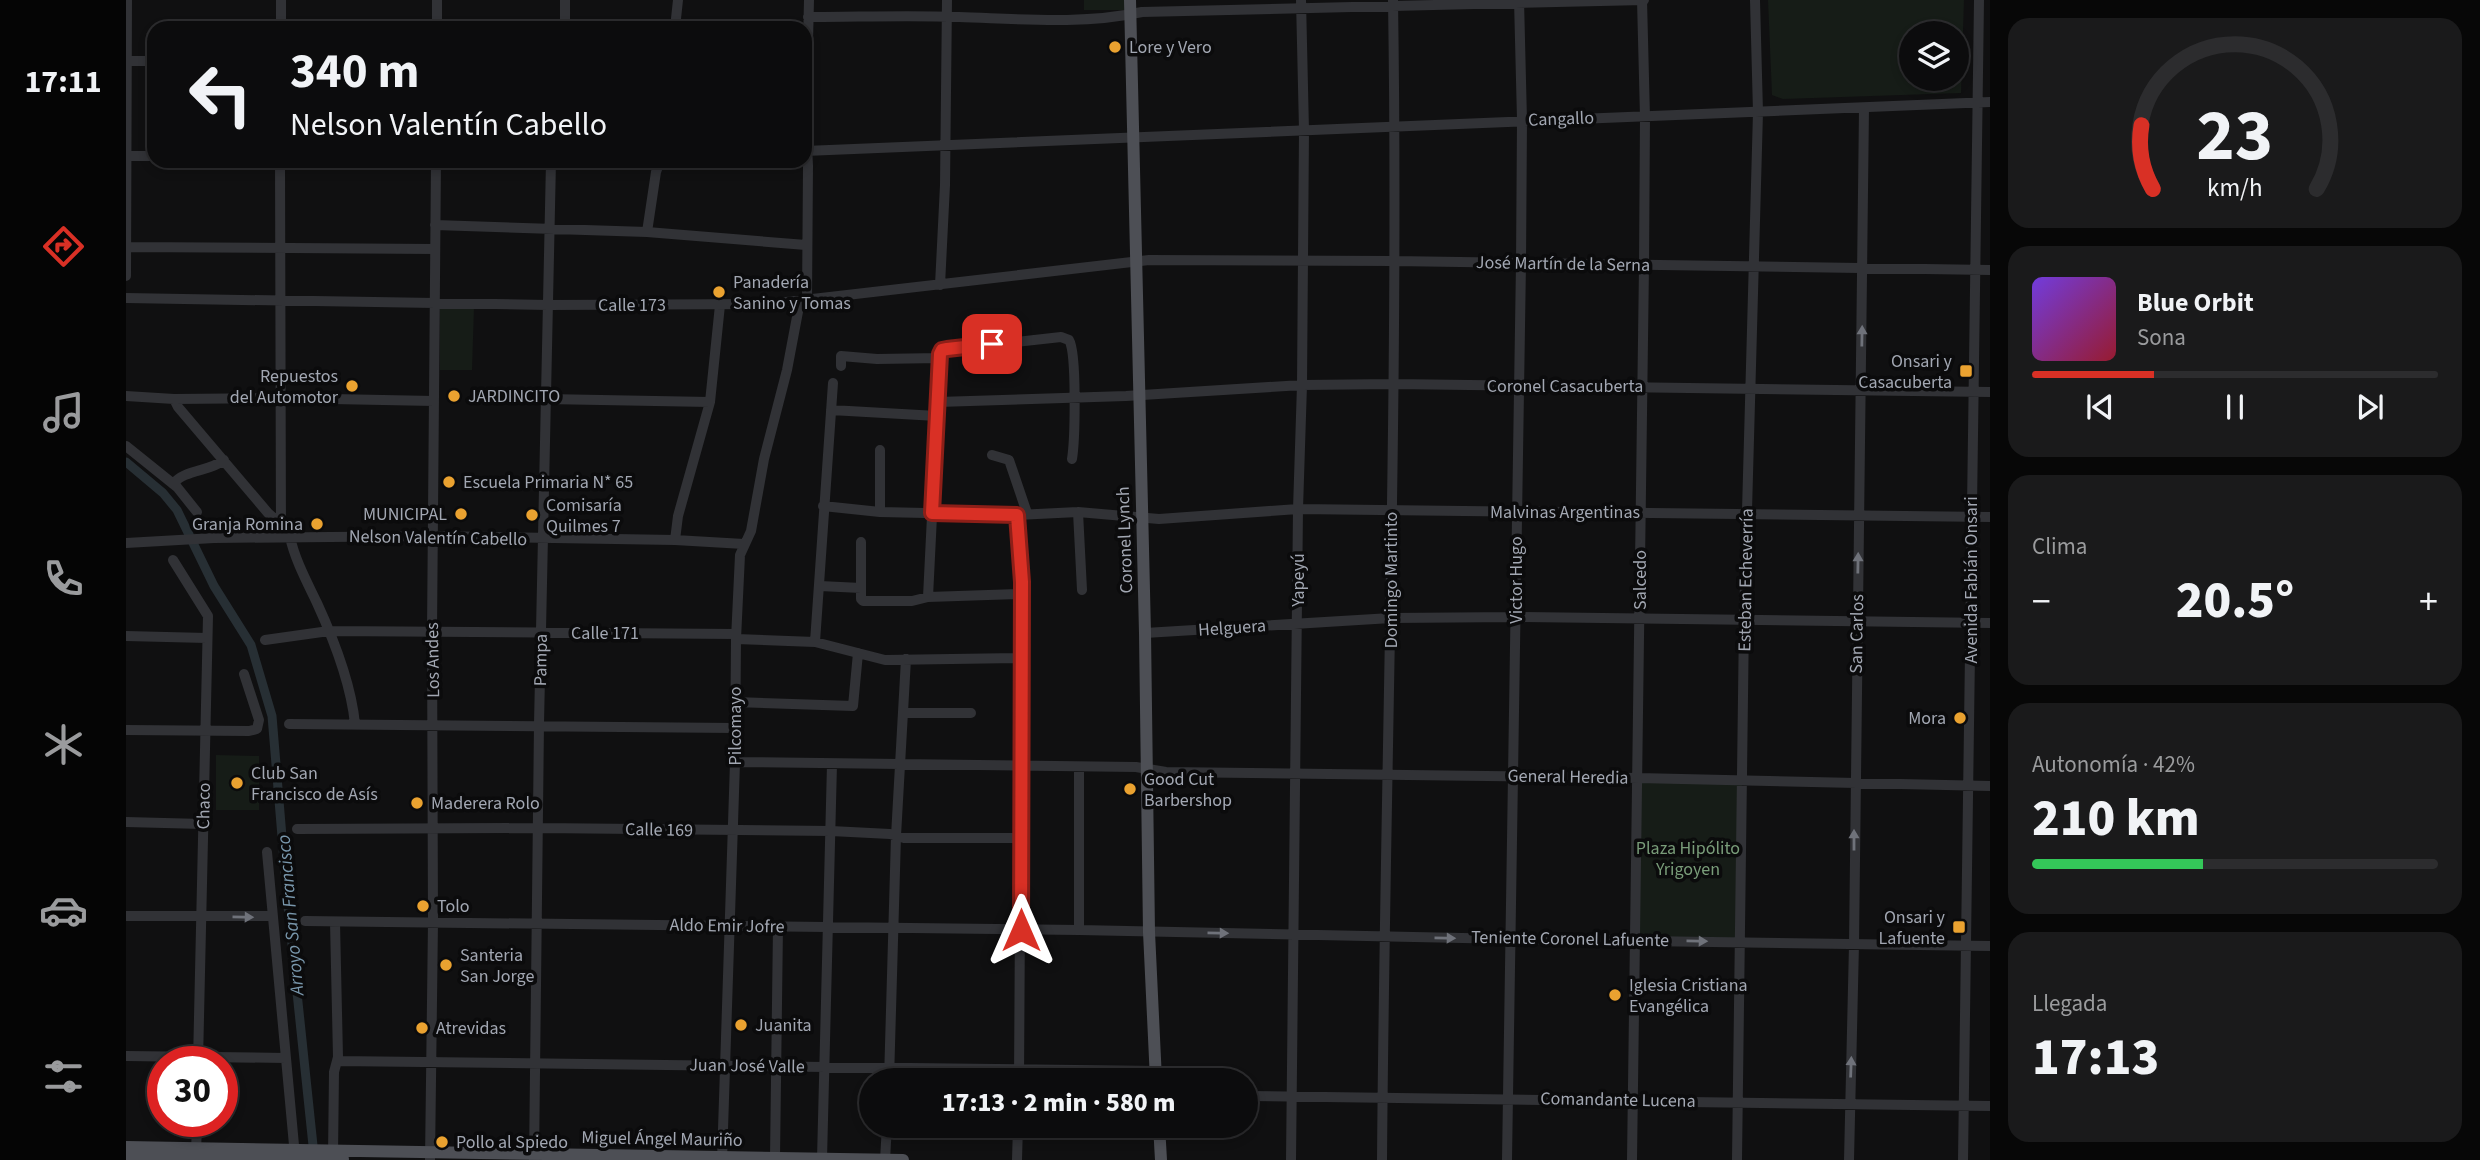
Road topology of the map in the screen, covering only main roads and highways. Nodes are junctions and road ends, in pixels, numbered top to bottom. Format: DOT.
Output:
graph roads {
  1 [pos="1130,0"];
  2 [pos="1156,1068"];
  3 [pos="1160,1138"];
  4 [pos="126,1147"];
  5 [pos="126,1156"];
  6 [pos="196,1156"];
  7 [pos="298,1156"];
  8 [pos="331,1156"];
  9 [pos="430,1157"];
  10 [pos="535,1157"];
  11 [pos="722,1159"];
  12 [pos="822,1159"];
  13 [pos="373,1160"];
  14 [pos="885,1160"];
  15 [pos="903,1160"];
  16 [pos="1161,1160"];
  1 -- 2 [label="main road, Coronel Lynch"];
  3 -- 16 [label="main road"];
  4 -- 6 [label="main road, Miguel Ángel Mauriño"];
  5 -- 6 [label="main road, Miguel Ángel Mauriño"];
  6 -- 7 [label="main road, Miguel Ángel Mauriño"];
  7 -- 8 [label="main road, Miguel Ángel Mauriño"];
  8 -- 9 [label="main road, Miguel Ángel Mauriño"];
  8 -- 13 [label="main road, Miguel Ángel Mauriño"];
  9 -- 10 [label="main road, Miguel Ángel Mauriño"];
  10 -- 11 [label="main road, Miguel Ángel Mauriño"];
  11 -- 12 [label="main road, Miguel Ángel Mauriño"];
  12 -- 14 [label="main road, Miguel Ángel Mauriño"];
  14 -- 15 [label="main road, Miguel Ángel Mauriño"];
}
